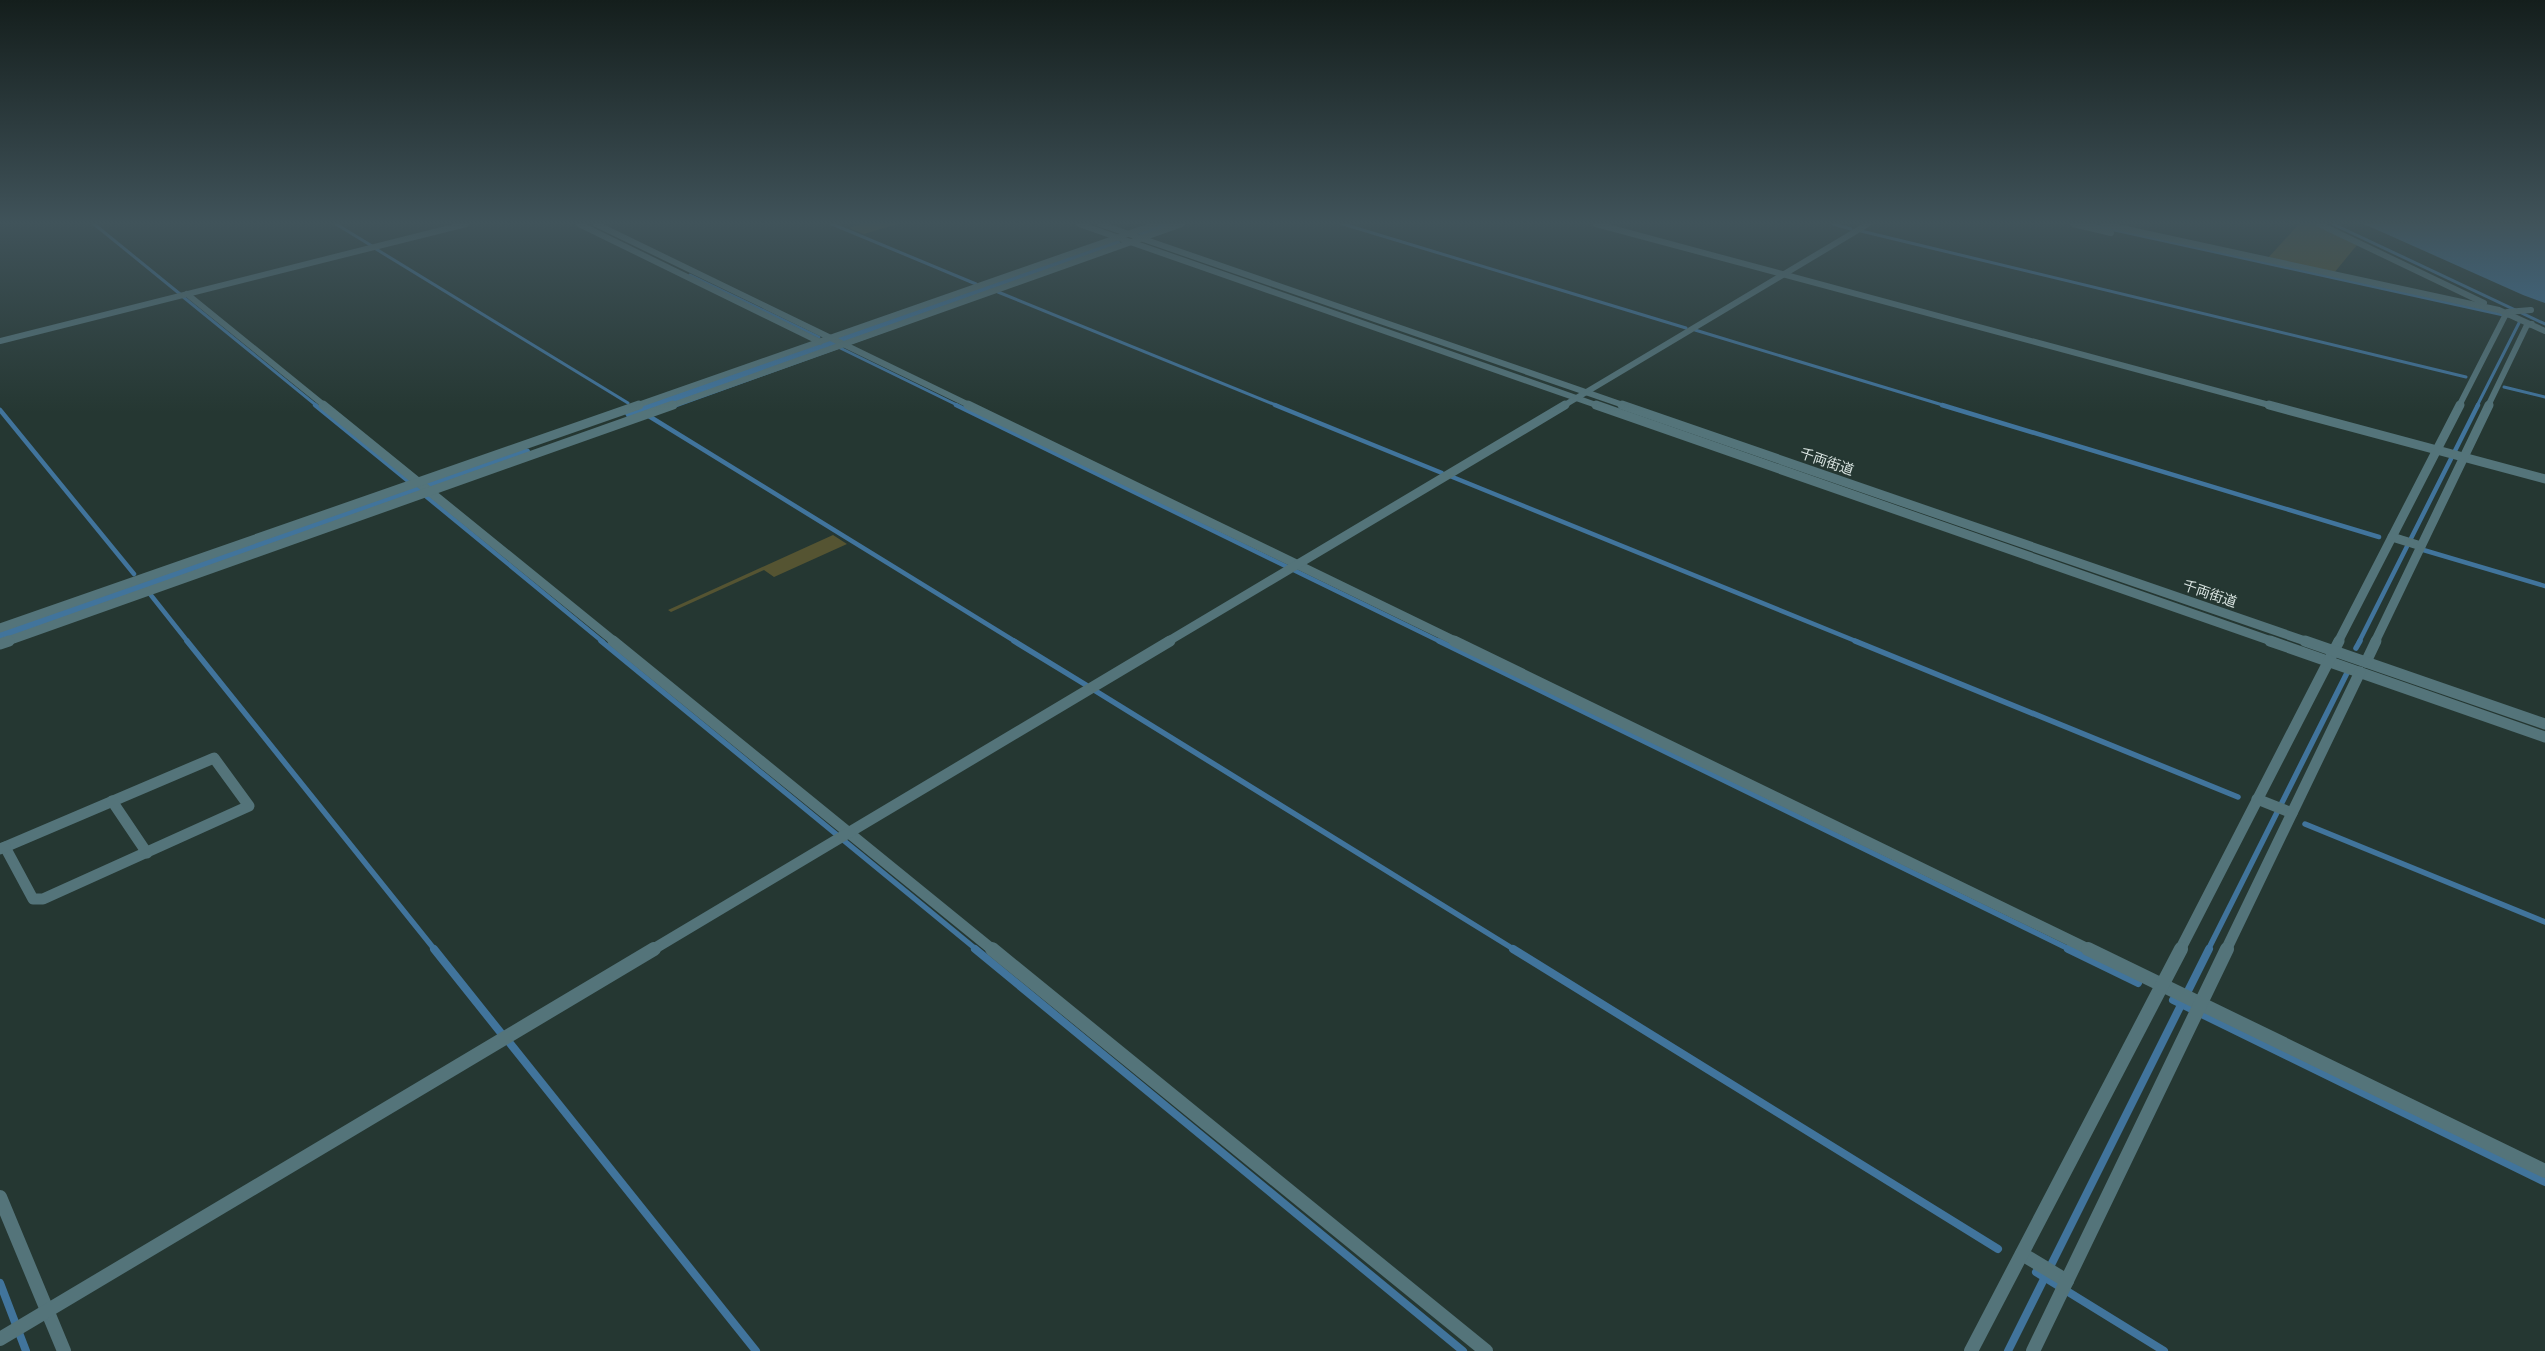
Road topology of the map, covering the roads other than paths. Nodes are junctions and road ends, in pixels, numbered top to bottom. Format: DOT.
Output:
graph roads {
  1 [pos="215,287"];
  2 [pos="708,287"];
  3 [pos="724,287"];
  4 [pos="992,287"];
  5 [pos="993,287"];
  6 [pos="1270,287"];
  7 [pos="1278,287"];
  8 [pos="1760,287"];
  9 [pos="1831,287"];
  10 [pos="2388,287"];
  11 [pos="2451,287"];
  12 [pos="985,290"];
  13 [pos="187,294"];
  14 [pos="2528,310"];
  15 [pos="2505,313"];
  16 [pos="2530,323"];
  17 [pos="2545,331"];
  18 [pos="0,340"];
  19 [pos="820,342"];
  20 [pos="838,343"];
  21 [pos="1579,395"];
  22 [pos="647,410"];
  23 [pos="2438,449"];
  24 [pos="2463,458"];
  25 [pos="2545,478"];
  26 [pos="424,489"];
  27 [pos="2392,537"];
  28 [pos="2419,547"];
  29 [pos="1292,567"];
  30 [pos="153,583"];
  31 [pos="0,628"];
  32 [pos="0,644"];
  33 [pos="2330,656"];
  34 [pos="2363,667"];
  35 [pos="2545,724"];
  36 [pos="2545,737"];
  37 [pos="112,801"];
  38 [pos="2262,801"];
  39 [pos="2289,812"];
  40 [pos="841,835"];
  41 [pos="2,848"];
  42 [pos="147,853"];
  43 [pos="2163,984"];
  44 [pos="2196,1006"];
  45 [pos="2545,1171"];
  46 [pos="0,1197"];
  47 [pos="2028,1257"];
  48 [pos="2064,1284"];
  49 [pos="48,1310"];
  50 [pos="2,1337"];
  51 [pos="64,1351"];
  52 [pos="1486,1351"];
  53 [pos="1970,1351"];
  54 [pos="2033,1351"];
  1 -- 13 [label="street"];
  2 -- 19 [label="street"];
  3 -- 20 [label="street"];
  4 -- 12 [label="street"];
  5 -- 12 [label="street"];
  6 -- 21 [label="street"];
  7 -- 21 [label="street"];
  8 -- 21 [label="street"];
  9 -- 23 [label="street"];
  10 -- 15 [label="street"];
  11 -- 15 [label="street"];
  12 -- 20 [label="street"];
  12 -- 20 [label="street"];
  13 -- 18 [label="street"];
  13 -- 26 [label="street"];
  14 -- 15 [label="street"];
  15 -- 16 [label="street"];
  15 -- 23 [label="street"];
  16 -- 17 [label="street"];
  16 -- 24 [label="street"];
  19 -- 20 [label="street"];
  19 -- 22 [label="street"];
  20 -- 22 [label="street"];
  20 -- 29 [label="street"];
  21 -- 29 [label="street"];
  21 -- 33 [label="street"];
  22 -- 26 [label="street"];
  22 -- 26 [label="street"];
  23 -- 24 [label="street"];
  23 -- 27 [label="street"];
  24 -- 25 [label="street"];
  24 -- 28 [label="street"];
  26 -- 30 [label="street"];
  26 -- 30 [label="street"];
  26 -- 40 [label="street"];
  27 -- 28 [label="street"];
  27 -- 33 [label="street"];
  28 -- 34 [label="street"];
  29 -- 40 [label="street"];
  29 -- 43 [label="street"];
  30 -- 31 [label="street"];
  30 -- 32 [label="street"];
  33 -- 34 [label="street"];
  33 -- 38 [label="street"];
  34 -- 35 [label="street"];
  34 -- 36 [label="street"];
  34 -- 39 [label="street"];
  37 -- 41 [label="street"];
  37 -- 42 [label="street"];
  37 -- 42 [label="street"];
  38 -- 39 [label="street"];
  38 -- 43 [label="street"];
  39 -- 44 [label="street"];
  40 -- 49 [label="street"];
  40 -- 52 [label="street"];
  41 -- 42 [label="street"];
  43 -- 44 [label="street"];
  43 -- 47 [label="street"];
  44 -- 45 [label="street"];
  44 -- 48 [label="street"];
  46 -- 49 [label="street"];
  47 -- 48 [label="street"];
  47 -- 53 [label="street"];
  48 -- 54 [label="street"];
  49 -- 50 [label="street"];
  49 -- 51 [label="street"];
}
